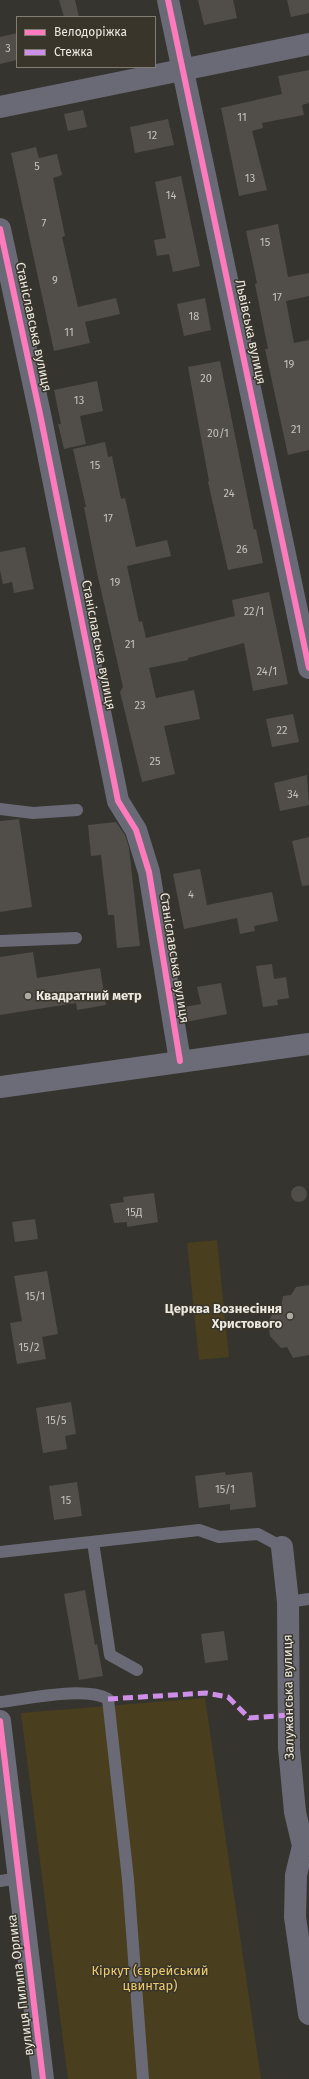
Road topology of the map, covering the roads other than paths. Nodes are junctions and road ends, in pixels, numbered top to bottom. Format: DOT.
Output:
graph roads {
  1 [pos="168,0"];
  2 [pos="309,44"];
  3 [pos="183,69"];
  4 [pos="0,107"];
  5 [pos="0,229"];
  6 [pos="309,668"];
  7 [pos="0,808"];
  8 [pos="77,810"];
  9 [pos="76,938"];
  10 [pos="0,941"];
  11 [pos="309,1044"];
  12 [pos="180,1061"];
  13 [pos="0,1087"];
  14 [pos="93,1542"];
  15 [pos="282,1547"];
  16 [pos="0,1552"];
  17 [pos="309,1599"];
  18 [pos="288,1602"];
  19 [pos="136,1670"];
  20 [pos="0,1702"];
  21 [pos="0,1722"];
  22 [pos="7,1838"];
  23 [pos="306,1846"];
  24 [pos="10,1880"];
  25 [pos="309,2014"];
  26 [pos="42,2079"];
  27 [pos="143,2079"];
  1 -- 3 [label="street, Львівська вулиця"];
  2 -- 3 [label="street"];
  3 -- 4 [label="street"];
  3 -- 6 [label="street, Львівська вулиця"];
  5 -- 12 [label="street, Станіславська вулиця"];
  7 -- 8 [label="lane"];
  9 -- 10 [label="lane"];
  11 -- 12 [label="main road"];
  12 -- 13 [label="main road"];
  14 -- 15 [label="lane"];
  14 -- 16 [label="lane"];
  14 -- 19 [label="lane"];
  15 -- 18 [label="street, Залужанська вулиця"];
  17 -- 18 [label="lane"];
  18 -- 23 [label="street, Залужанська вулиця"];
  20 -- 27 [label="lane"];
  21 -- 22 [label="main road, вулиця Пилипа Орлика"];
  22 -- 24 [label="main road, вулиця Пилипа Орлика"];
  23 -- 25 [label="street, Залужанська вулиця"];
  24 -- 26 [label="main road, вулиця Пилипа Орлика"];
}
